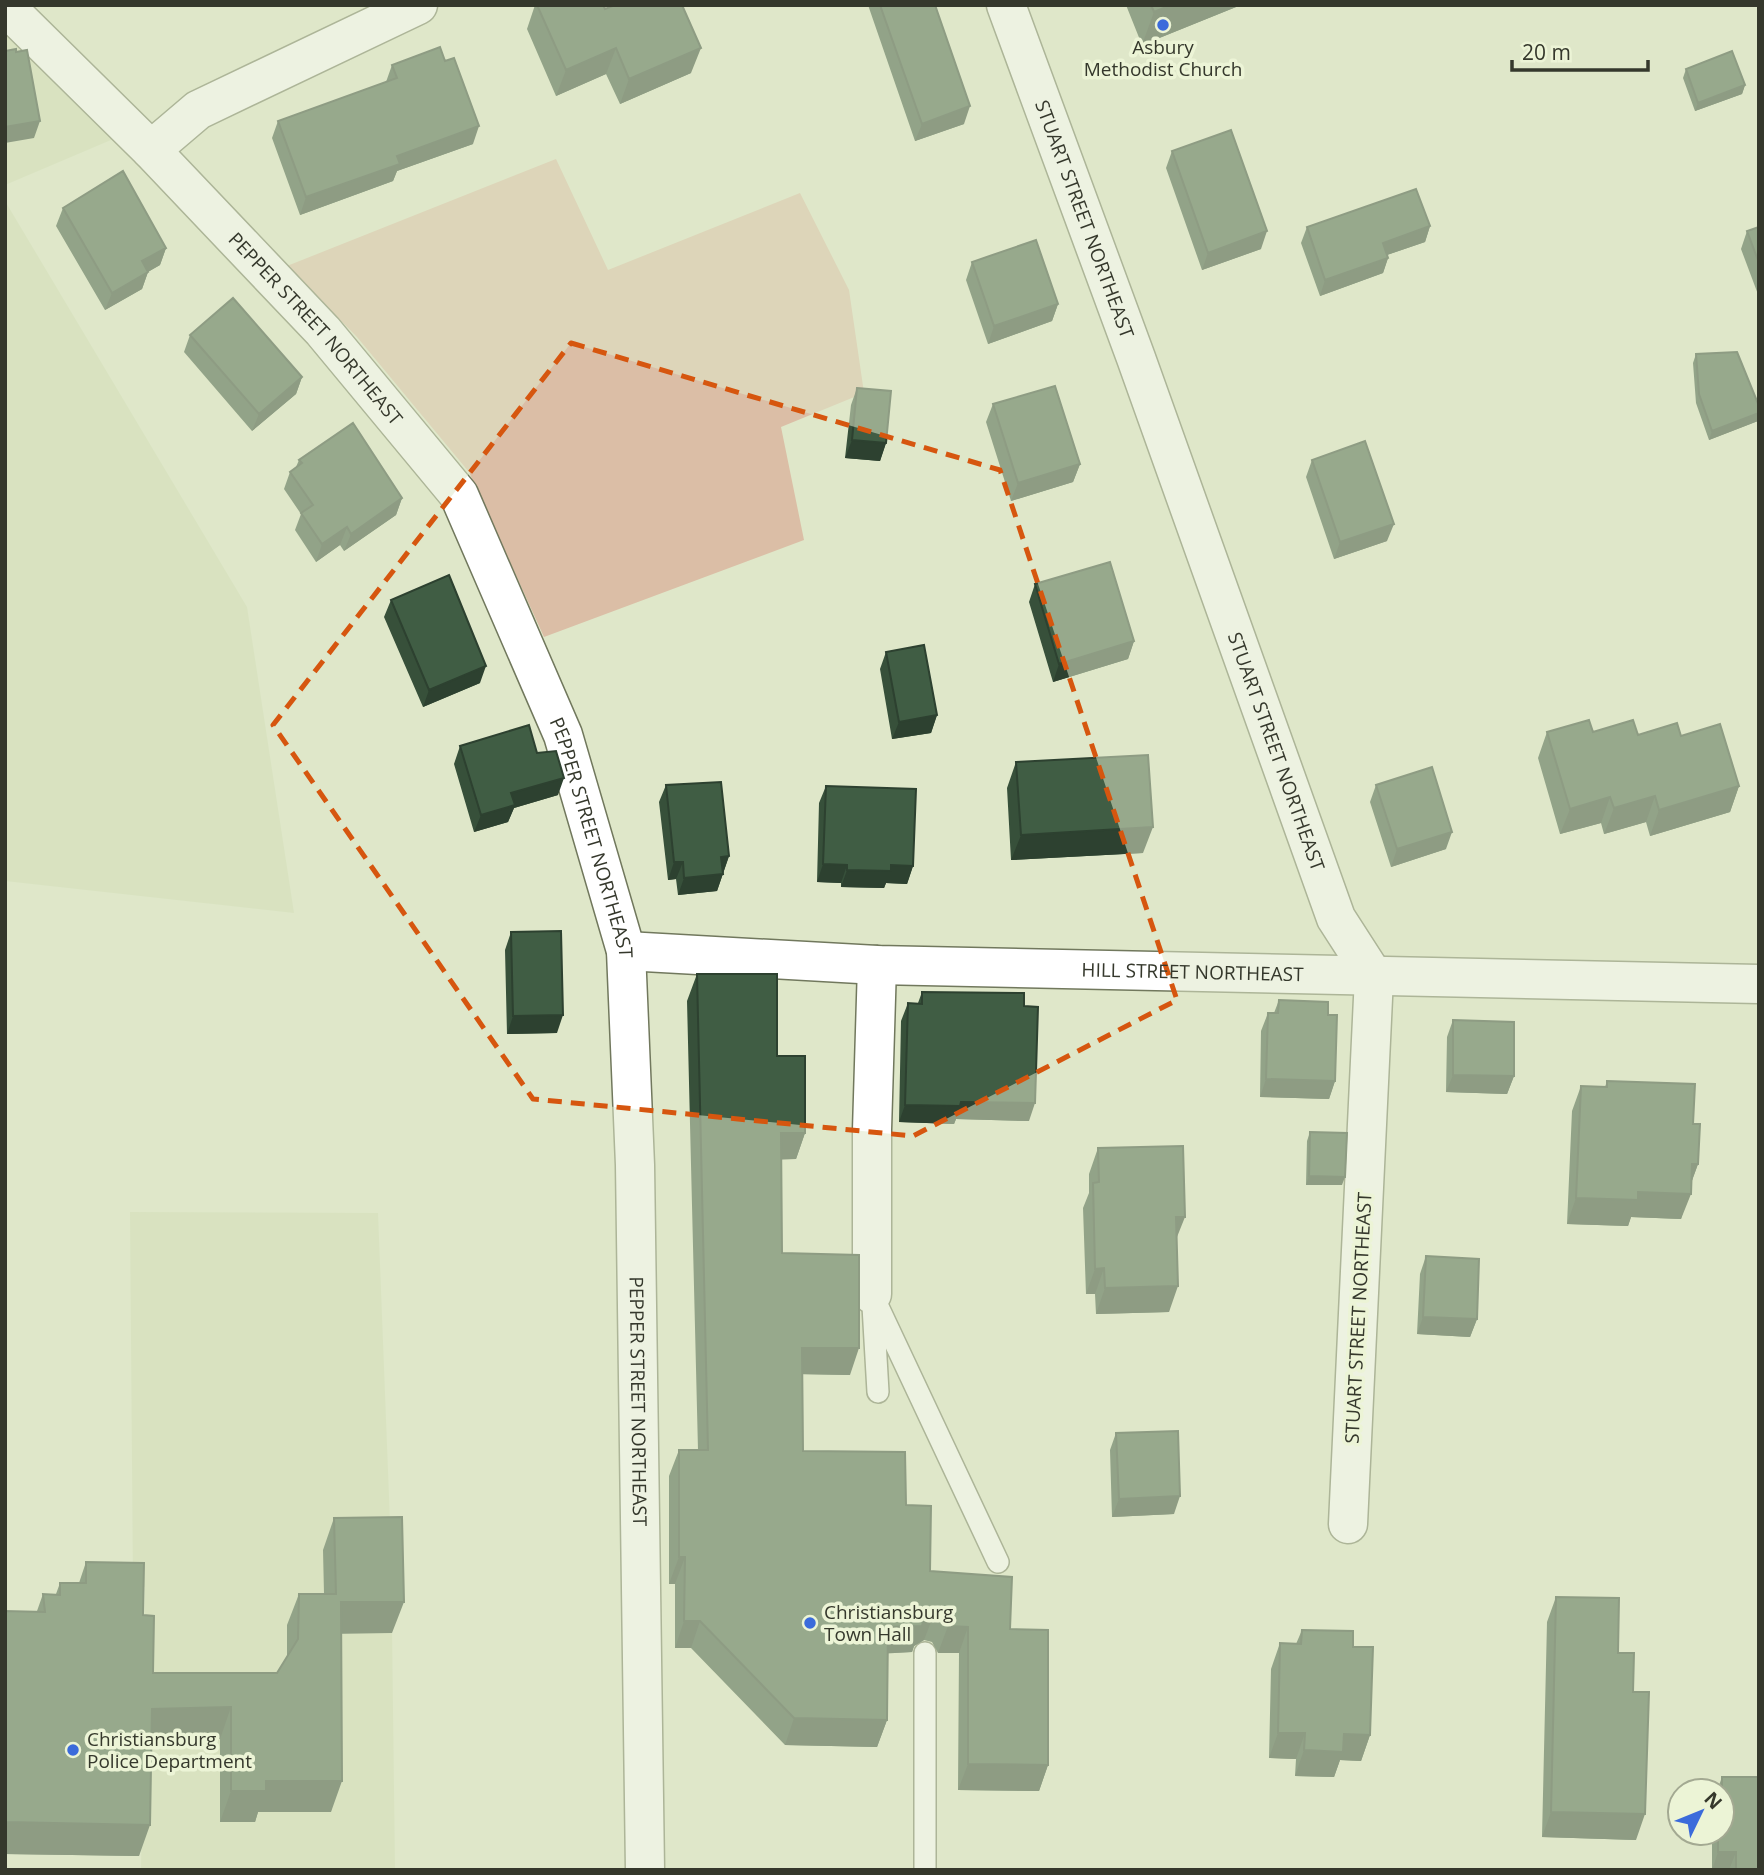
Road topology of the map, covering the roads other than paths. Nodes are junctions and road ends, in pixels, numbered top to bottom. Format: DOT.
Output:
graph roads {
  1 [pos="1006,5"];
  2 [pos="5,6"];
  3 [pos="413,6"];
  4 [pos="151,150"];
  5 [pos="626,951"];
  6 [pos="877,965"];
  7 [pos="1374,976"];
  8 [pos="1759,984"];
  9 [pos="872,1294"];
  10 [pos="878,1392"];
  11 [pos="1348,1524"];
  12 [pos="998,1562"];
  13 [pos="925,1653"];
  14 [pos="645,1870"];
  15 [pos="925,1870"];
  1 -- 7 [label="street, STUART STREET NORTHEAST"];
  2 -- 4 [label="street, PEPPER STREET NORTHEAST"];
  3 -- 4 [label="street"];
  4 -- 5 [label="street, PEPPER STREET NORTHEAST"];
  5 -- 6 [label="street, HILL STREET NORTHEAST"];
  5 -- 14 [label="street, PEPPER STREET NORTHEAST"];
  6 -- 7 [label="street, HILL STREET NORTHEAST"];
  6 -- 9 [label="street"];
  7 -- 8 [label="street, HILL STREET NORTHEAST"];
  7 -- 11 [label="street, STUART STREET NORTHEAST"];
  9 -- 10 [label="lane"];
  9 -- 12 [label="lane"];
  13 -- 15 [label="lane"];
}
